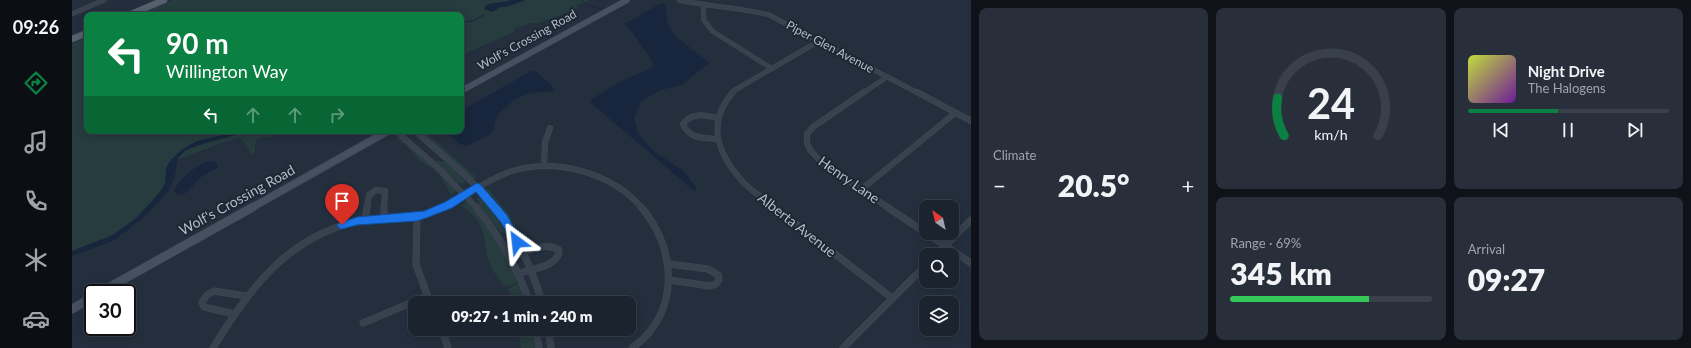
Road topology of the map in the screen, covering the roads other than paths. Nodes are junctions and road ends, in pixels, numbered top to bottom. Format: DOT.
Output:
graph roads {
  1 [pos="104,0"];
  2 [pos="164,0"];
  3 [pos="627,0"];
  4 [pos="680,0"];
  5 [pos="154,2"];
  6 [pos="703,5"];
  7 [pos="135,12"];
  8 [pos="72,14"];
  9 [pos="84,34"];
  10 [pos="72,40"];
  11 [pos="819,41"];
  12 [pos="772,68"];
  13 [pos="887,77"];
  14 [pos="464,89"];
  15 [pos="955,113"];
  16 [pos="717,118"];
  17 [pos="971,121"];
  18 [pos="550,128"];
  19 [pos="383,134"];
  20 [pos="399,134"];
  21 [pos="419,134"];
  22 [pos="718,139"];
  23 [pos="544,166"];
  24 [pos="477,187"];
  25 [pos="862,189"];
  26 [pos="465,194"];
  27 [pos="417,217"];
  28 [pos="384,218"];
  29 [pos="365,220"];
  30 [pos="971,220"];
  31 [pos="919,228"];
  32 [pos="936,240"];
  33 [pos="945,246"];
  34 [pos="524,253"];
  35 [pos="512,257"];
  36 [pos="971,263"];
  37 [pos="669,264"];
  38 [pos="532,269"];
  39 [pos="919,272"];
  40 [pos="520,273"];
  41 [pos="669,280"];
  42 [pos="115,284"];
  43 [pos="246,296"];
  44 [pos="427,296"];
  45 [pos="528,296"];
  46 [pos="540,296"];
  47 [pos="892,298"];
  48 [pos="84,302"];
  49 [pos="408,304"];
  50 [pos="72,309"];
  51 [pos="234,314"];
  52 [pos="364,323"];
  53 [pos="444,336"];
  54 [pos="537,336"];
  55 [pos="549,336"];
  56 [pos="213,348"];
  57 [pos="448,348"];
  58 [pos="539,348"];
  59 [pos="550,348"];
  60 [pos="632,348"];
  61 [pos="843,348"];
  1 -- 8 [label="street"];
  2 -- 5 [label="main road"];
  3 -- 14 [label="main road, Wolf's Crossing Road"];
  4 -- 6 [label="street, Piper Glen Avenue"];
  5 -- 7 [label="main road"];
  6 -- 11 [label="street, Piper Glen Avenue"];
  6 -- 12 [label="street"];
  9 -- 10 [label="main road"];
  11 -- 12 [label="street, Alberta Avenue"];
  11 -- 13 [label="street, Piper Glen Avenue"];
  12 -- 16 [label="street, Alberta Avenue"];
  13 -- 15 [label="street, Piper Glen Avenue"];
  13 -- 25 [label="street, Henry Lane"];
  15 -- 17 [label="street, Piper Glen Avenue"];
  15 -- 25 [label="street"];
  16 -- 22 [label="street, Alberta Avenue"];
  16 -- 22 [label="street"];
  18 -- 23 [label="street"];
  19 -- 42 [label="main road, Wolf's Crossing Road"];
  20 -- 26 [label="street"];
  21 -- 24 [label="street"];
  22 -- 47 [label="street, Alberta Avenue"];
  23 -- 24 [label="street"];
  23 -- 37 [label="street"];
  24 -- 26 [label="street"];
  24 -- 34 [label="street"];
  25 -- 31 [label="street, Henry Lane"];
  26 -- 27 [label="street"];
  26 -- 35 [label="street"];
  27 -- 28 [label="street"];
  27 -- 44 [label="street"];
  28 -- 29 [label="street"];
  28 -- 29 [label="street"];
  29 -- 43 [label="street"];
  30 -- 33 [label="street"];
  32 -- 33 [label="street, Henry Lane"];
  33 -- 36 [label="street, Henry Lane"];
  34 -- 35 [label="street"];
  34 -- 38 [label="street"];
  34 -- 38 [label="street"];
  35 -- 40 [label="street"];
  37 -- 41 [label="street"];
  37 -- 41 [label="street"];
  38 -- 40 [label="street"];
  38 -- 46 [label="street"];
  39 -- 47 [label="street"];
  40 -- 45 [label="street"];
  41 -- 60 [label="street"];
  43 -- 51 [label="street"];
  43 -- 51 [label="street"];
  47 -- 61 [label="street"];
  48 -- 50 [label="main road"];
  49 -- 52 [label="street"];
  51 -- 56 [label="street"];
  53 -- 57 [label="street"];
  54 -- 58 [label="street"];
  55 -- 59 [label="street"];
}
